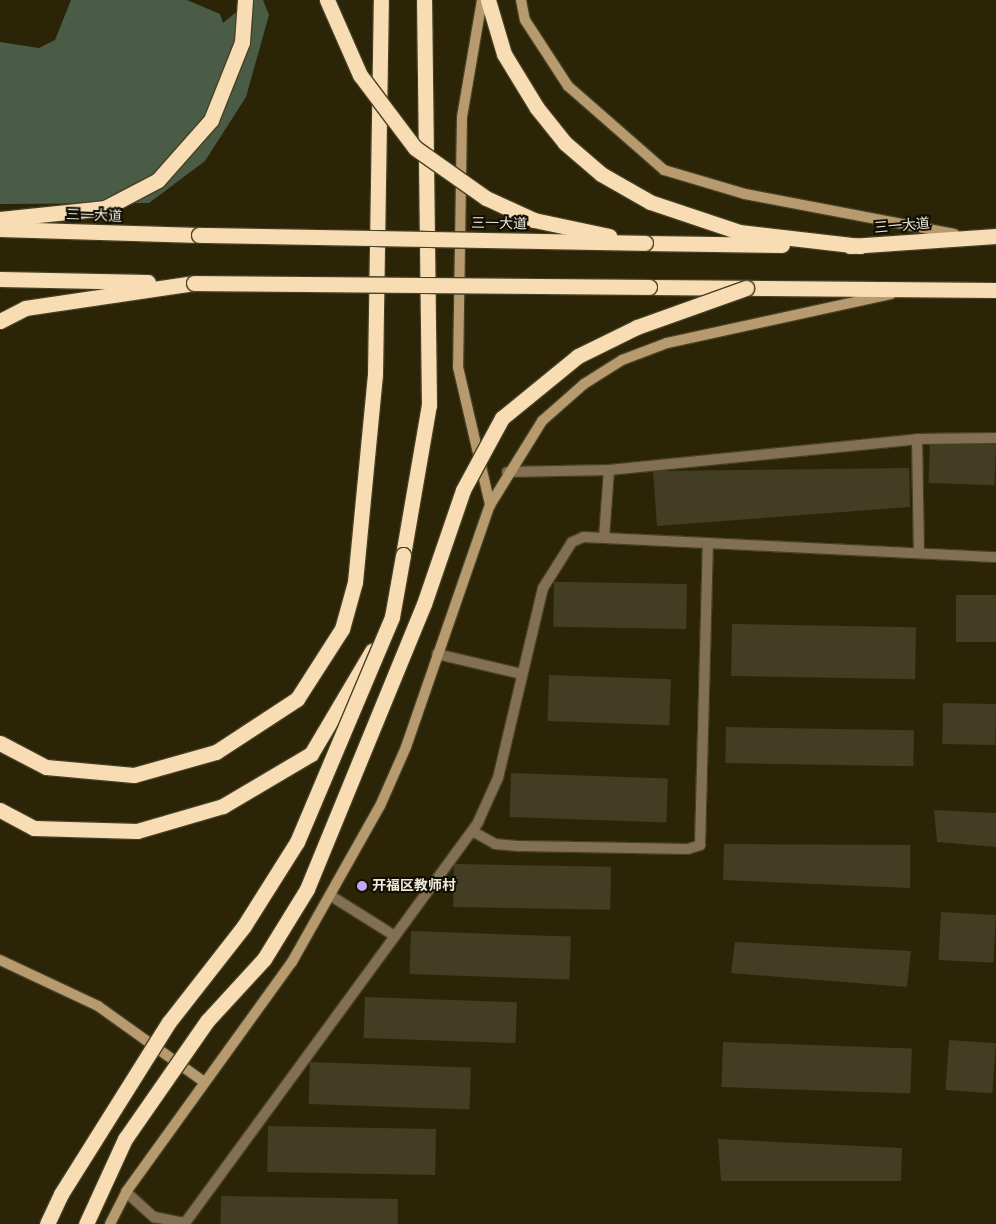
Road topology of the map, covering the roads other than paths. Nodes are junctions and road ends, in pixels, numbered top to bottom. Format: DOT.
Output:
graph roads {
  1 [pos="245,0"];
  2 [pos="327,0"];
  3 [pos="381,0"];
  4 [pos="424,0"];
  5 [pos="482,0"];
  6 [pos="488,0"];
  7 [pos="521,0"];
  8 [pos="0,219"];
  9 [pos="0,229"];
  10 [pos="975,236"];
  11 [pos="996,236"];
  12 [pos="645,244"];
  13 [pos="860,246"];
  14 [pos="0,279"];
  15 [pos="194,283"];
  16 [pos="746,288"];
  17 [pos="918,288"];
  18 [pos="996,290"];
  19 [pos="0,321"];
  20 [pos="996,438"];
  21 [pos="917,439"];
  22 [pos="609,470"];
  23 [pos="507,472"];
  24 [pos="490,505"];
  25 [pos="604,538"];
  26 [pos="708,543"];
  27 [pos="919,553"];
  28 [pos="996,556"];
  29 [pos="392,617"];
  30 [pos="437,654"];
  31 [pos="522,674"];
  32 [pos="0,743"];
  33 [pos="0,810"];
  34 [pos="472,831"];
  35 [pos="331,896"];
  36 [pos="395,936"];
  37 [pos="0,960"];
  38 [pos="204,1082"];
  39 [pos="126,1192"];
  40 [pos="47,1224"];
  41 [pos="86,1224"];
  42 [pos="110,1224"];
  1 -- 8 [label="highway"];
  2 -- 12 [label="highway, bridge"];
  3 -- 32 [label="highway"];
  4 -- 29 [label="highway, bridge"];
  5 -- 24 [label="street"];
  6 -- 13 [label="highway"];
  7 -- 10 [label="street"];
  9 -- 12 [label="highway, 三一大道, bridge"];
  10 -- 11 [label="highway, 三一大道"];
  10 -- 13 [label="highway, 三一大道"];
  12 -- 13 [label="highway, 三一大道"];
  14 -- 15 [label="highway"];
  15 -- 16 [label="highway, bridge"];
  15 -- 19 [label="highway"];
  16 -- 17 [label="highway"];
  16 -- 41 [label="highway, bridge"];
  17 -- 18 [label="highway"];
  17 -- 23 [label="street"];
  20 -- 21 [label="street"];
  21 -- 22 [label="street"];
  21 -- 27 [label="street"];
  22 -- 23 [label="street"];
  22 -- 25 [label="street"];
  23 -- 24 [label="street"];
  24 -- 30 [label="street"];
  25 -- 26 [label="street"];
  25 -- 31 [label="street"];
  26 -- 27 [label="street"];
  26 -- 34 [label="street"];
  27 -- 28 [label="street"];
  29 -- 33 [label="highway, bridge"];
  29 -- 40 [label="highway, bridge"];
  30 -- 31 [label="street"];
  30 -- 35 [label="street"];
  31 -- 34 [label="street"];
  34 -- 36 [label="street"];
  35 -- 36 [label="street"];
  35 -- 38 [label="street"];
  36 -- 39 [label="street"];
  37 -- 38 [label="street"];
  38 -- 39 [label="street"];
  39 -- 42 [label="street"];
}
